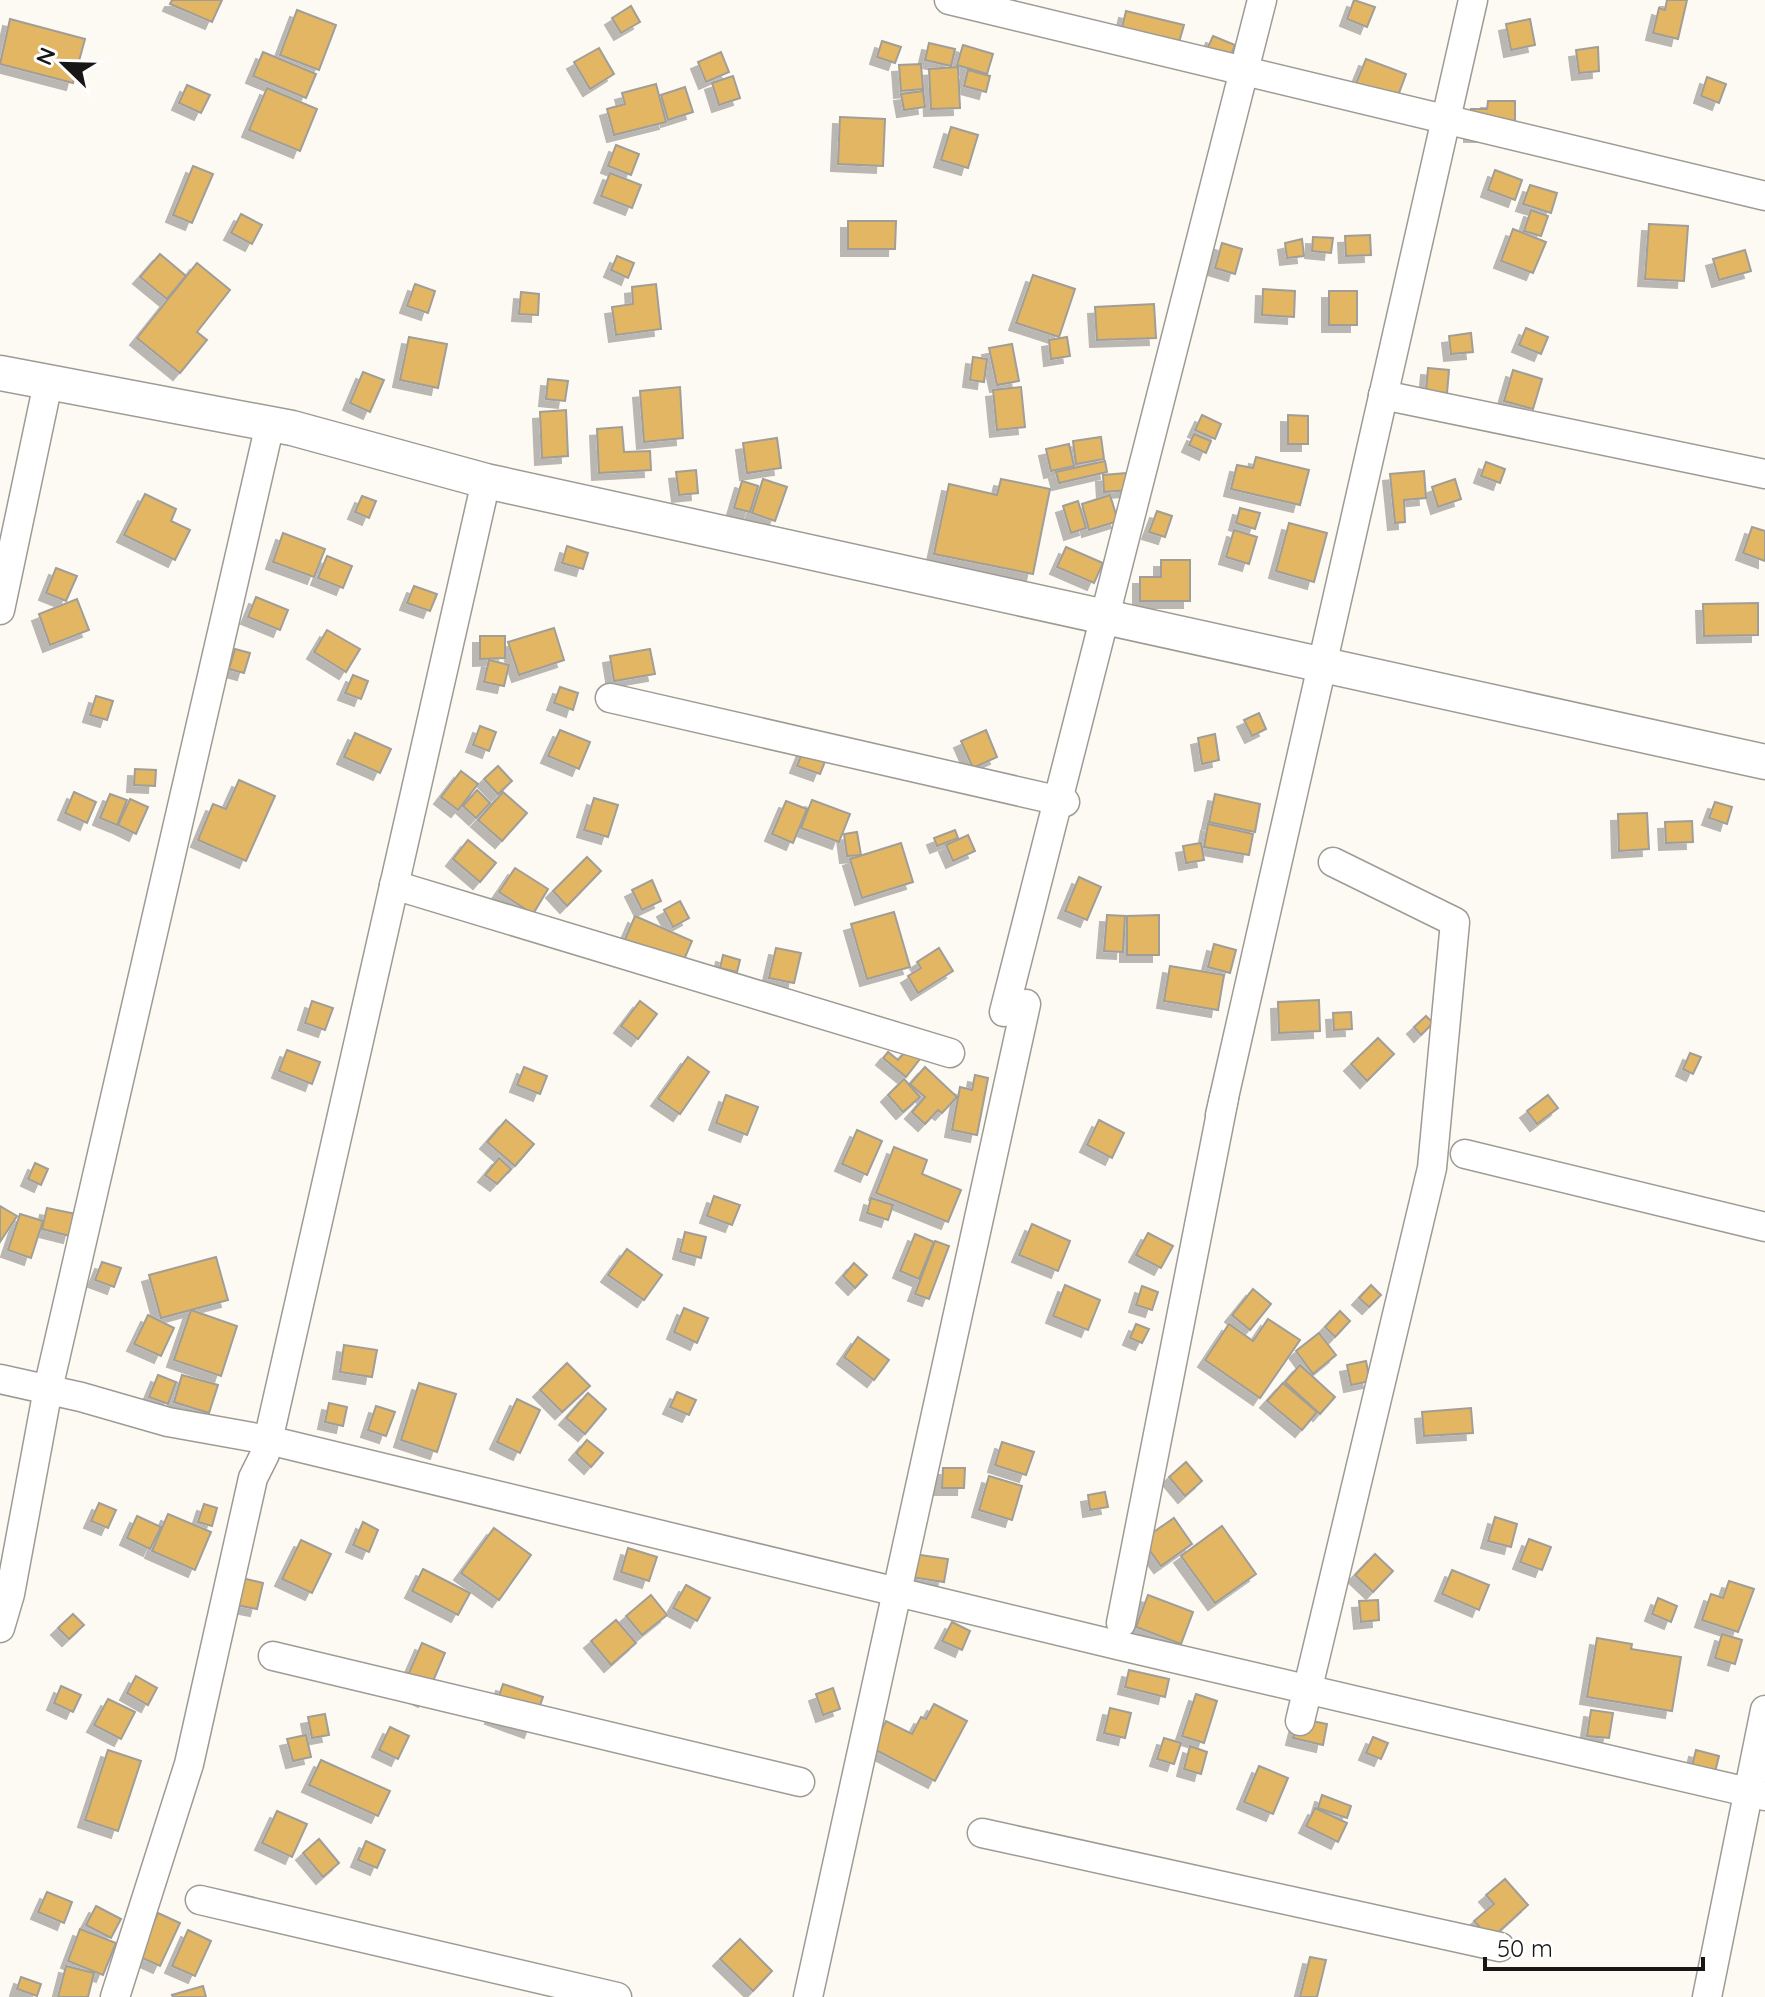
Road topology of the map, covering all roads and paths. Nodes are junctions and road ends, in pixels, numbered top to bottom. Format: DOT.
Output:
graph roads {
  1 [pos="949,0"];
  2 [pos="1262,0"];
  3 [pos="1473,0"];
  4 [pos="1765,196"];
  5 [pos="0,373"];
  6 [pos="48,383"];
  7 [pos="1383,395"];
  8 [pos="270,424"];
  9 [pos="1765,474"];
  10 [pos="486,481"];
  11 [pos="0,610"];
  12 [pos="610,698"];
  13 [pos="1765,762"];
  14 [pos="1065,802"];
  15 [pos="1333,862"];
  16 [pos="394,885"];
  17 [pos="950,1053"];
  18 [pos="1226,1085"];
  19 [pos="1220,1115"];
  20 [pos="1465,1154"];
  21 [pos="1765,1227"];
  22 [pos="0,1379"];
  23 [pos="48,1389"];
  24 [pos="268,1440"];
  25 [pos="1121,1623"];
  26 [pos="0,1628"];
  27 [pos="273,1656"];
  28 [pos="1765,1710"];
  29 [pos="1300,1721"];
  30 [pos="800,1782"];
  31 [pos="1757,1794"];
  32 [pos="982,1833"];
  33 [pos="200,1900"];
  34 [pos="1500,1947"];
  35 [pos="115,1997"];
  36 [pos="617,1997"];
  37 [pos="808,1997"];
  38 [pos="1707,1997"];
  1 -- 4 [label="street"];
  2 -- 37 [label="street"];
  3 -- 7 [label="street"];
  5 -- 6 [label="street"];
  6 -- 8 [label="street"];
  6 -- 11 [label="street"];
  7 -- 9 [label="street"];
  7 -- 18 [label="street"];
  8 -- 10 [label="street"];
  8 -- 23 [label="street"];
  10 -- 13 [label="street"];
  10 -- 16 [label="street"];
  12 -- 14 [label="street"];
  15 -- 29 [label="street"];
  16 -- 17 [label="street"];
  16 -- 24 [label="street"];
  18 -- 19 [label="street"];
  18 -- 25 [label="street"];
  20 -- 21 [label="street"];
  22 -- 23 [label="street"];
  23 -- 24 [label="street"];
  23 -- 26 [label="street"];
  24 -- 31 [label="street"];
  24 -- 35 [label="street"];
  27 -- 30 [label="street"];
  28 -- 31 [label="street"];
  31 -- 38 [label="street"];
  32 -- 34 [label="street"];
  33 -- 36 [label="street"];
}
